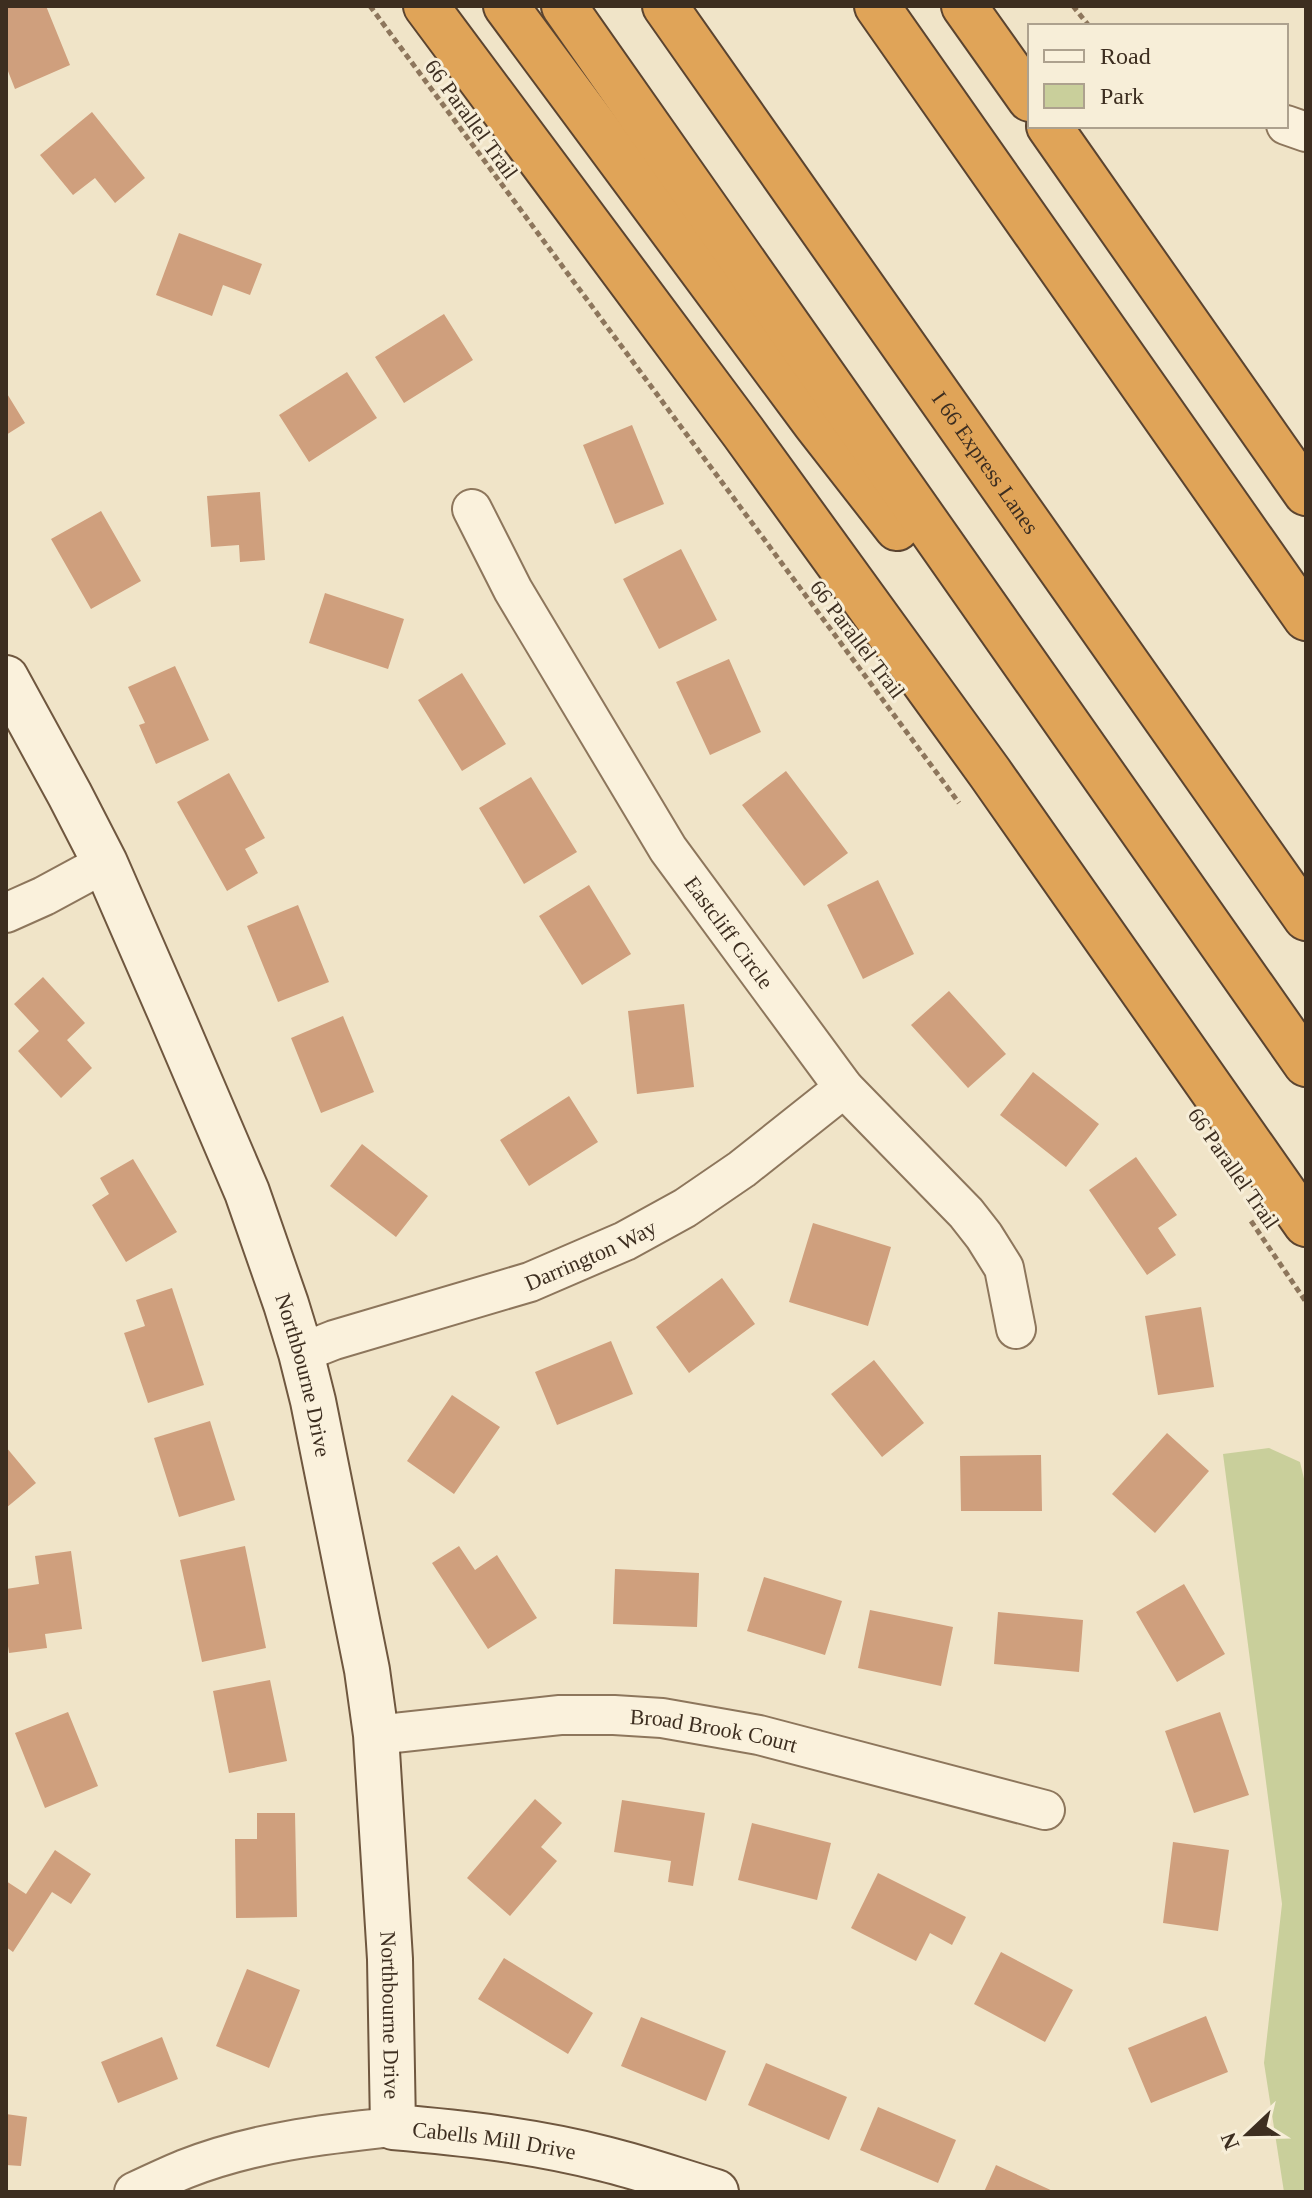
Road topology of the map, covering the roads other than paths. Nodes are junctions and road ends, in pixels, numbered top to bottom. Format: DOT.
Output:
graph roads {
  1 [pos="426,6"];
  2 [pos="506,6"];
  3 [pos="564,6"];
  4 [pos="665,6"];
  5 [pos="877,6"];
  6 [pos="964,6"];
  7 [pos="1028,96"];
  8 [pos="1050,128"];
  9 [pos="1306,493"];
  10 [pos="472,509"];
  11 [pos="1306,618"];
  12 [pos="6,678"];
  13 [pos="105,863"];
  14 [pos="6,913"];
  15 [pos="1306,918"];
  16 [pos="1215,932"];
  17 [pos="1306,1064"];
  18 [pos="844,1088"];
  19 [pos="1306,1224"];
  20 [pos="1016,1329"];
  21 [pos="301,1353"];
  22 [pos="376,1735"];
  23 [pos="1045,1810"];
  24 [pos="393,2127"];
  25 [pos="134,2192"];
  26 [pos="716,2192"];
  1 -- 19 [label="highway"];
  2 -- 16 [label="highway"];
  3 -- 16 [label="highway"];
  4 -- 15 [label="highway, I 66 Express Lanes"];
  5 -- 11 [label="highway"];
  6 -- 7 [label="highway"];
  8 -- 9 [label="highway"];
  10 -- 18 [label="street, Eastcliff Circle"];
  12 -- 13 [label="street, Northbourne Drive"];
  13 -- 14 [label="street"];
  13 -- 21 [label="street, Northbourne Drive"];
  16 -- 17 [label="highway"];
  18 -- 20 [label="street, Eastcliff Circle"];
  18 -- 21 [label="street, Darrington Way"];
  21 -- 22 [label="street, Northbourne Drive"];
  22 -- 23 [label="street, Broad Brook Court"];
  22 -- 24 [label="street, Northbourne Drive"];
  24 -- 25 [label="street, Cabells Mill Drive"];
  24 -- 26 [label="street, Cabells Mill Drive"];
}
